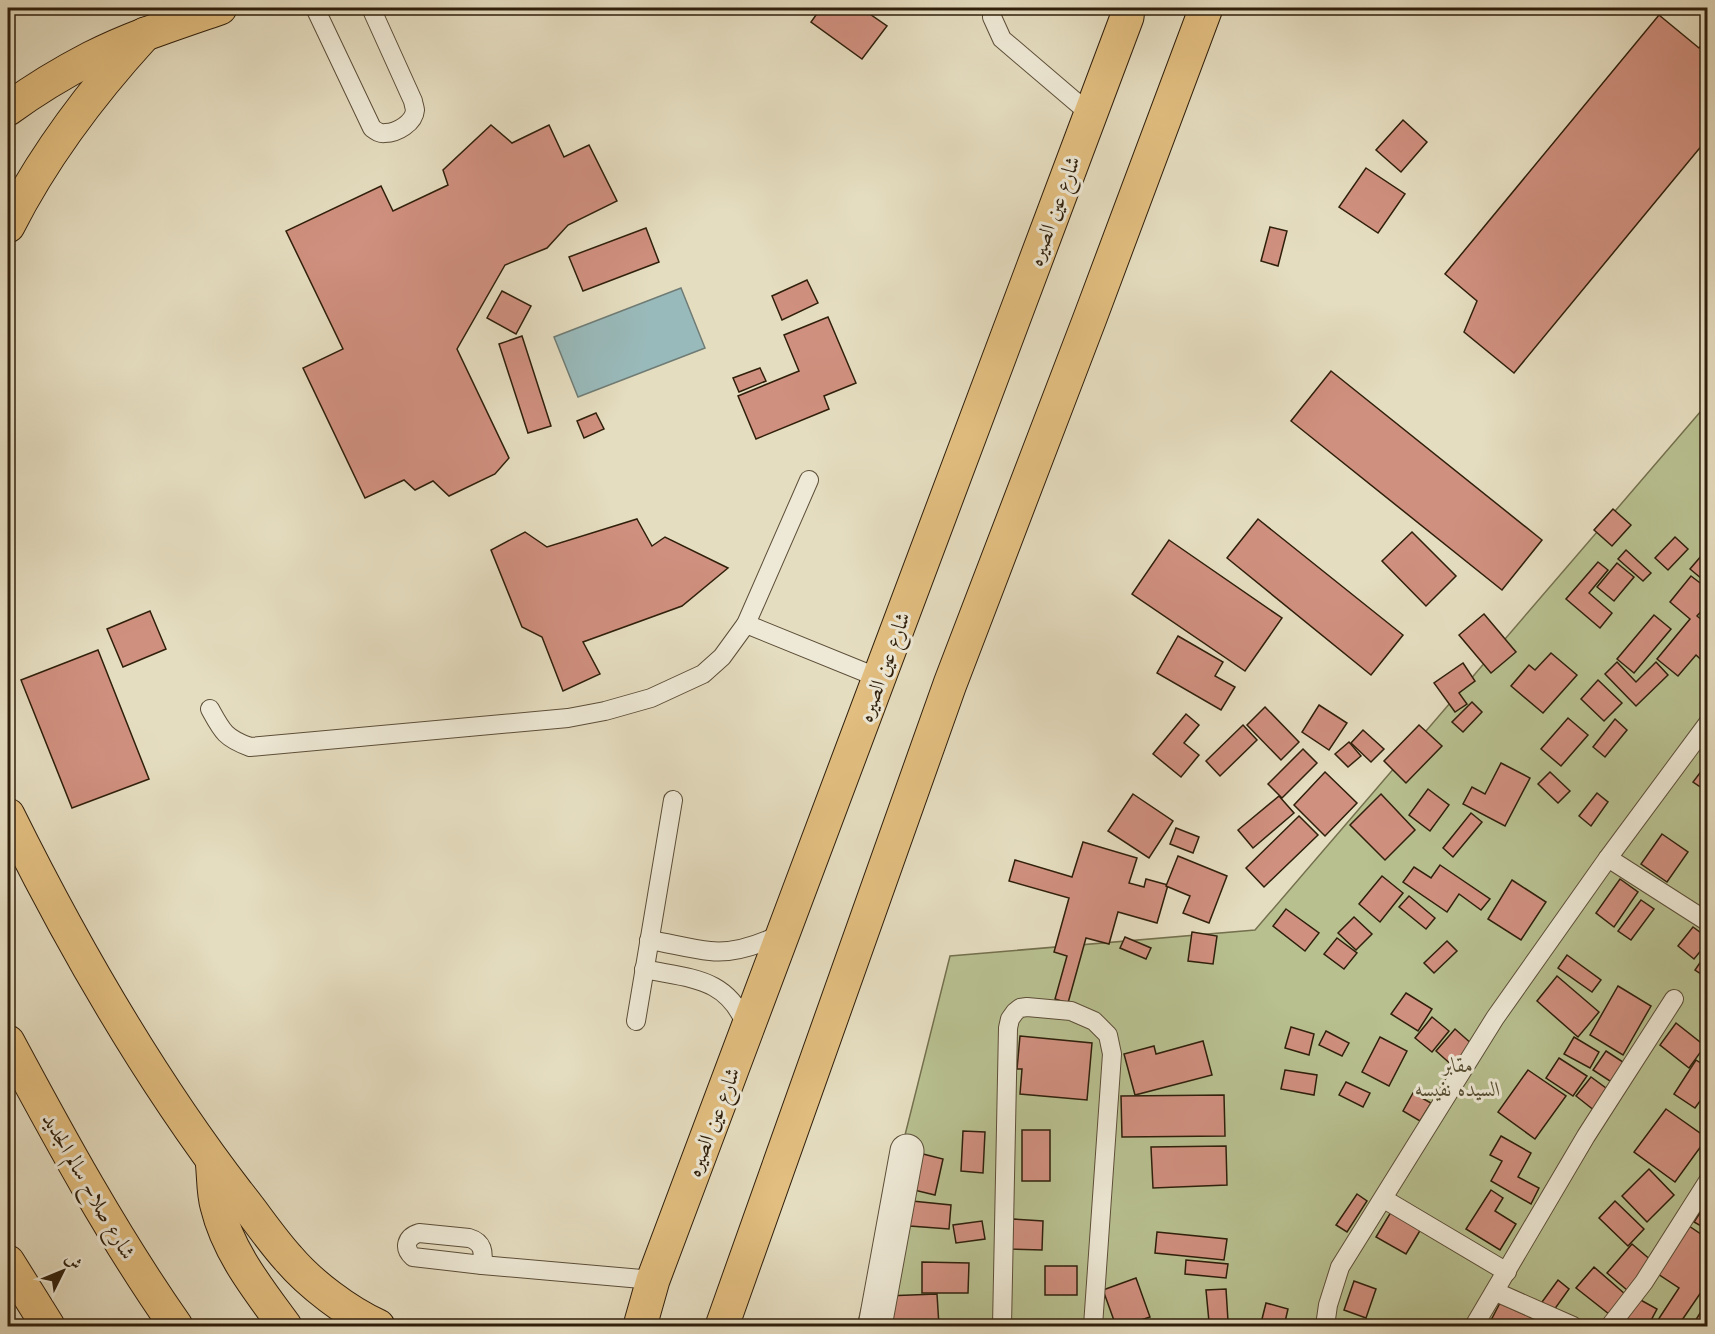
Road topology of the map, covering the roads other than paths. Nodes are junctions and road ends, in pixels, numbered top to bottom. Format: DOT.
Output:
graph roads {
  1 [pos="220,8"];
  2 [pos="315,8"];
  3 [pos="371,8"];
  4 [pos="993,8"];
  5 [pos="1128,8"];
  6 [pos="1206,8"];
  7 [pos="145,34"];
  8 [pos="8,109"];
  9 [pos="1090,114"];
  10 [pos="8,226"];
  11 [pos="809,480"];
  12 [pos="746,624"];
  13 [pos="879,678"];
  14 [pos="210,709"];
  15 [pos="1707,723"];
  16 [pos="673,800"];
  17 [pos="8,814"];
  18 [pos="1608,858"];
  19 [pos="1707,922"];
  20 [pos="784,933"];
  21 [pos="649,940"];
  22 [pos="644,969"];
  23 [pos="1674,999"];
  24 [pos="636,1021"];
  25 [pos="747,1030"];
  26 [pos="8,1042"];
  27 [pos="907,1151"];
  28 [pos="212,1160"];
  29 [pos="1707,1181"];
  30 [pos="1383,1199"];
  31 [pos="8,1262"];
  32 [pos="482,1264"];
  33 [pos="1507,1272"];
  34 [pos="653,1280"];
  35 [pos="1496,1292"];
  36 [pos="632,1325"];
  37 [pos="48,1326"];
  38 [pos="176,1326"];
  39 [pos="285,1326"];
  40 [pos="378,1326"];
  41 [pos="722,1326"];
  42 [pos="876,1326"];
  43 [pos="1002,1326"];
  44 [pos="1093,1326"];
  45 [pos="1325,1326"];
  46 [pos="1474,1326"];
  47 [pos="1573,1326"];
  48 [pos="1610,1326"];
  1 -- 7 [label="main road"];
  2 -- 3 [label="lane"];
  4 -- 9 [label="lane"];
  5 -- 9 [label="main road, شارع عين الصيره"];
  6 -- 41 [label="main road"];
  7 -- 8 [label="main road"];
  7 -- 10 [label="main road"];
  9 -- 13 [label="main road, شارع عين الصيره"];
  11 -- 12 [label="lane"];
  12 -- 13 [label="lane"];
  12 -- 14 [label="lane"];
  13 -- 20 [label="main road, شارع عين الصيره"];
  15 -- 18 [label="lane"];
  16 -- 21 [label="lane"];
  17 -- 28 [label="main road"];
  18 -- 19 [label="lane"];
  18 -- 30 [label="lane"];
  20 -- 21 [label="lane"];
  20 -- 25 [label="main road, شارع عين الصيره"];
  21 -- 22 [label="lane"];
  22 -- 24 [label="lane"];
  22 -- 25 [label="lane"];
  23 -- 33 [label="lane"];
  25 -- 34 [label="main road, شارع عين الصيره"];
  26 -- 38 [label="main road, شارع صلاح سالم الجديد"];
  27 -- 42 [label="street"];
  28 -- 39 [label="main road"];
  28 -- 40 [label="main road"];
  29 -- 48 [label="lane"];
  30 -- 33 [label="lane"];
  30 -- 45 [label="lane"];
  31 -- 37 [label="main road"];
  32 -- 34 [label="lane"];
  33 -- 35 [label="lane"];
  34 -- 36 [label="main road, شارع عين الصيره"];
  35 -- 46 [label="lane"];
  35 -- 47 [label="lane"];
  43 -- 44 [label="lane"];
}
